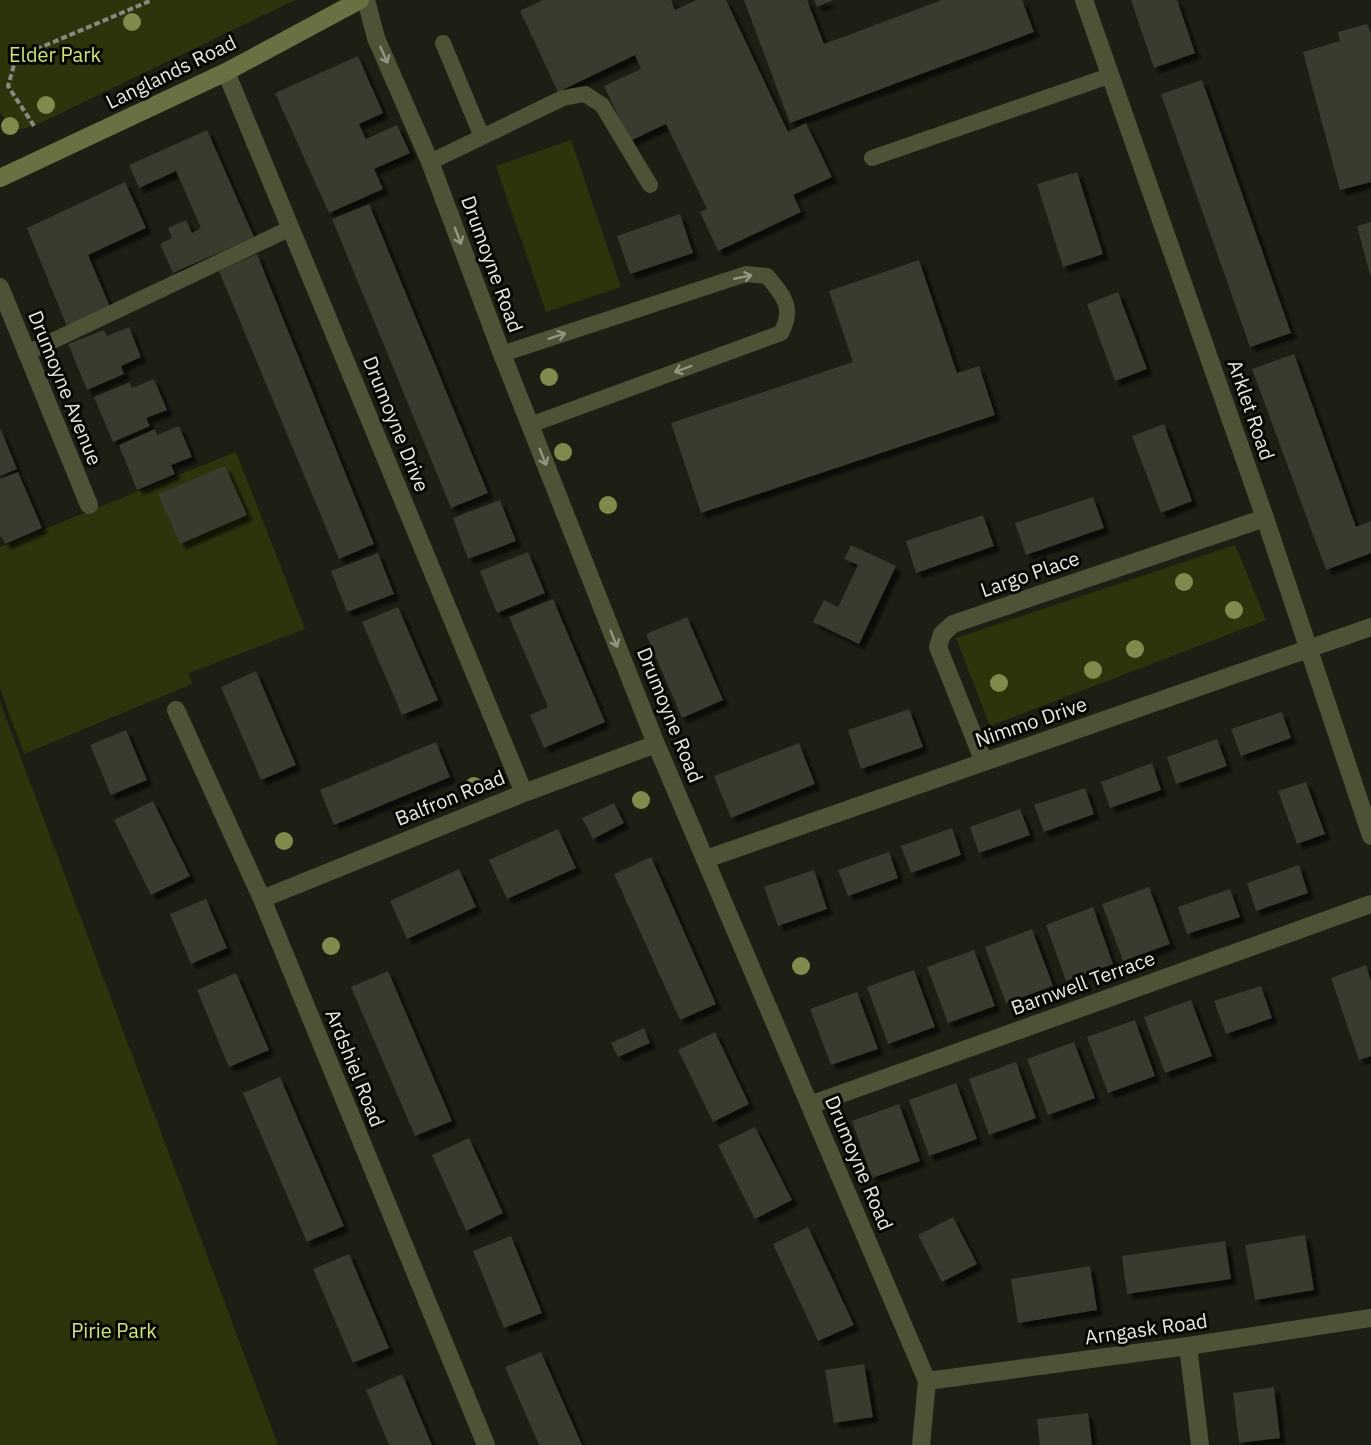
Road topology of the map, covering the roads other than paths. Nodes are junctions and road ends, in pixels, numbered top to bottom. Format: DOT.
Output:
graph roads {
  1 [pos="360,0"];
  2 [pos="366,0"];
  3 [pos="1084,0"];
  4 [pos="443,43"];
  5 [pos="226,72"];
  6 [pos="1109,75"];
  7 [pos="482,137"];
  8 [pos="872,158"];
  9 [pos="430,162"];
  10 [pos="0,178"];
  11 [pos="650,185"];
  12 [pos="291,228"];
  13 [pos="0,287"];
  14 [pos="27,353"];
  15 [pos="502,354"];
  16 [pos="530,425"];
  17 [pos="89,505"];
  18 [pos="1265,518"];
  19 [pos="1371,627"];
  20 [pos="1309,649"];
  21 [pos="176,710"];
  22 [pos="656,744"];
  23 [pos="984,762"];
  24 [pos="524,793"];
  25 [pos="1371,836"];
  26 [pos="706,859"];
  27 [pos="262,898"];
  28 [pos="1371,904"];
  29 [pos="810,1105"];
  30 [pos="1371,1318"];
  31 [pos="1188,1346"];
  32 [pos="927,1381"];
  33 [pos="486,1445"];
  34 [pos="921,1445"];
  35 [pos="1200,1445"];
  1 -- 5 [label="street, Langlands Road"];
  2 -- 9 [label="street, Drumoyne Road, one-way"];
  3 -- 6 [label="street, Arklet Road"];
  4 -- 7 [label="lane"];
  5 -- 10 [label="street, Langlands Road"];
  5 -- 12 [label="street, Drumoyne Drive"];
  6 -- 8 [label="lane"];
  6 -- 18 [label="street, Arklet Road"];
  7 -- 9 [label="lane"];
  7 -- 11 [label="lane"];
  9 -- 15 [label="street, Drumoyne Road, one-way"];
  12 -- 14 [label="lane"];
  12 -- 24 [label="street, Drumoyne Drive"];
  13 -- 14 [label="street, Drumoyne Avenue"];
  14 -- 17 [label="street, Drumoyne Avenue"];
  15 -- 16 [label="street, Drumoyne Road"];
  15 -- 16 [label="lane, one-way"];
  16 -- 22 [label="street, Drumoyne Road, one-way"];
  18 -- 20 [label="street, Arklet Road"];
  18 -- 23 [label="street, Largo Place"];
  19 -- 20 [label="street, Nimmo Drive"];
  20 -- 23 [label="street, Nimmo Drive"];
  20 -- 25 [label="street, Arklet Road"];
  21 -- 27 [label="street, Ardshiel Road"];
  22 -- 24 [label="street, Balfron Road"];
  22 -- 26 [label="street, Drumoyne Road"];
  23 -- 26 [label="street, Nimmo Drive"];
  24 -- 27 [label="street, Balfron Road"];
  26 -- 29 [label="street, Drumoyne Road"];
  27 -- 33 [label="street, Ardshiel Road"];
  28 -- 29 [label="street, Barnwell Terrace"];
  29 -- 32 [label="street, Drumoyne Road"];
  30 -- 31 [label="street, Arngask Road"];
  31 -- 32 [label="street, Arngask Road"];
  31 -- 35 [label="street"];
  32 -- 34 [label="street, Drumoyne Road"];
}
